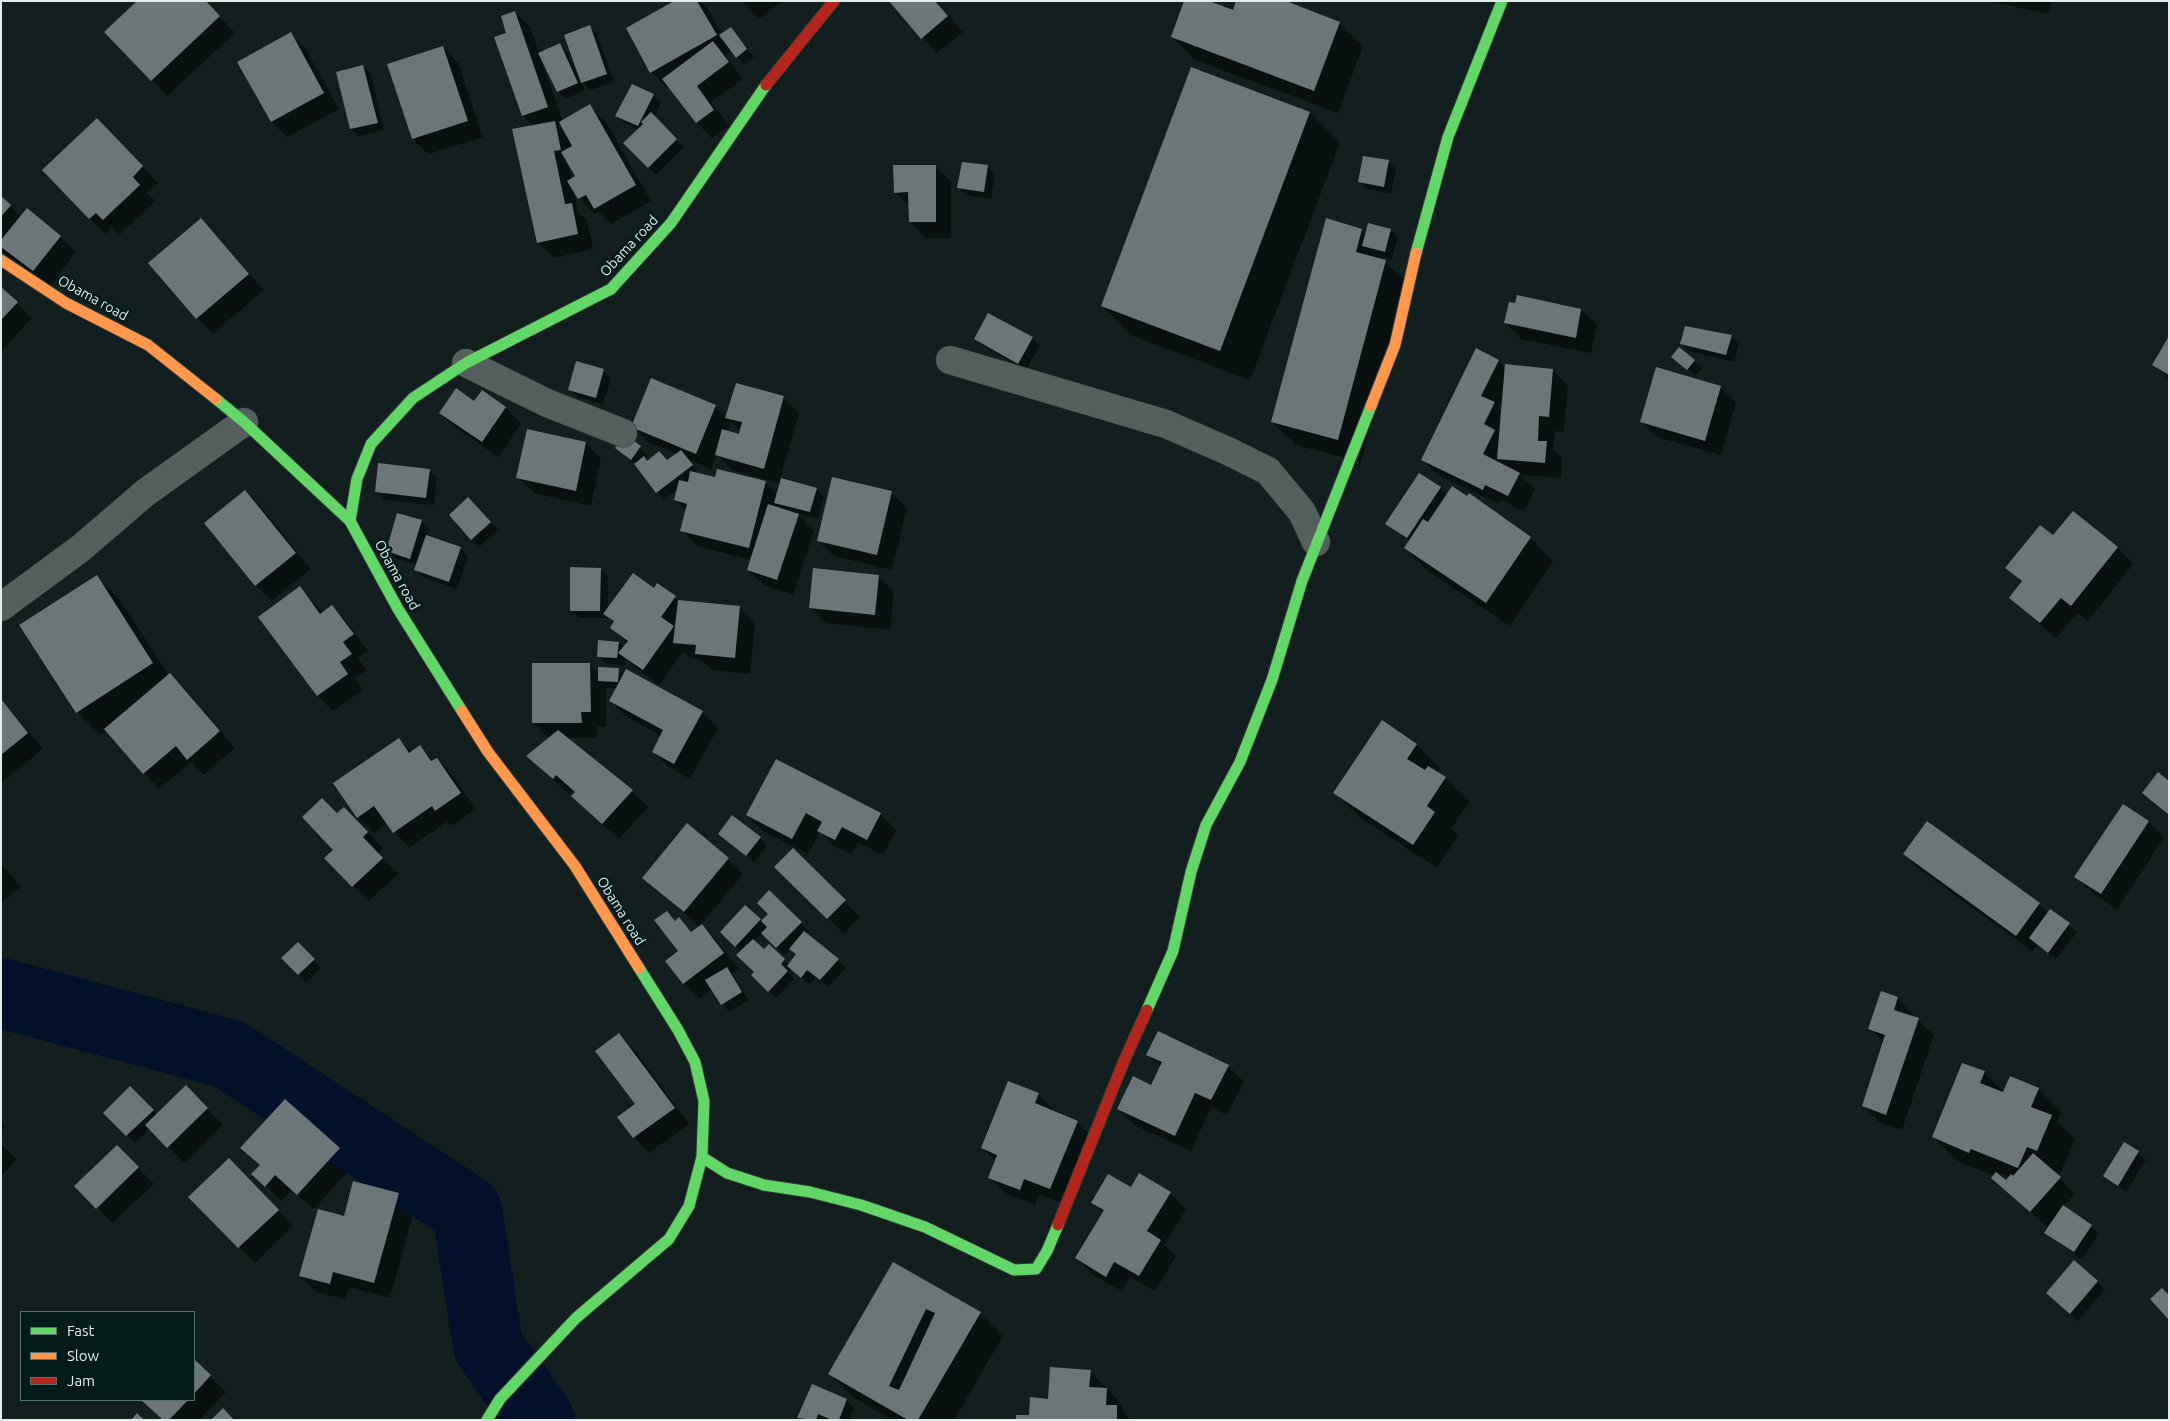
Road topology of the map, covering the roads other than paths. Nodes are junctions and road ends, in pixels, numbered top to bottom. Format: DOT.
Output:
graph roads {
  1 [pos="834,1"];
  2 [pos="1502,1"];
  3 [pos="1,260"];
  4 [pos="950,360"];
  5 [pos="466,363"];
  6 [pos="244,422"];
  7 [pos="623,433"];
  8 [pos="350,521"];
  9 [pos="1316,542"];
  10 [pos="1,608"];
  11 [pos="702,1156"];
  12 [pos="487,1420"];
  1 -- 5 [label="street, Obama road"];
  2 -- 9 [label="street"];
  3 -- 6 [label="street, Obama road"];
  4 -- 9 [label="street"];
  5 -- 7 [label="street"];
  5 -- 8 [label="street, Obama road"];
  6 -- 8 [label="street, Obama road"];
  6 -- 10 [label="street"];
  8 -- 11 [label="street, Obama road"];
  9 -- 11 [label="street"];
  11 -- 12 [label="street, Obama road"];
}
